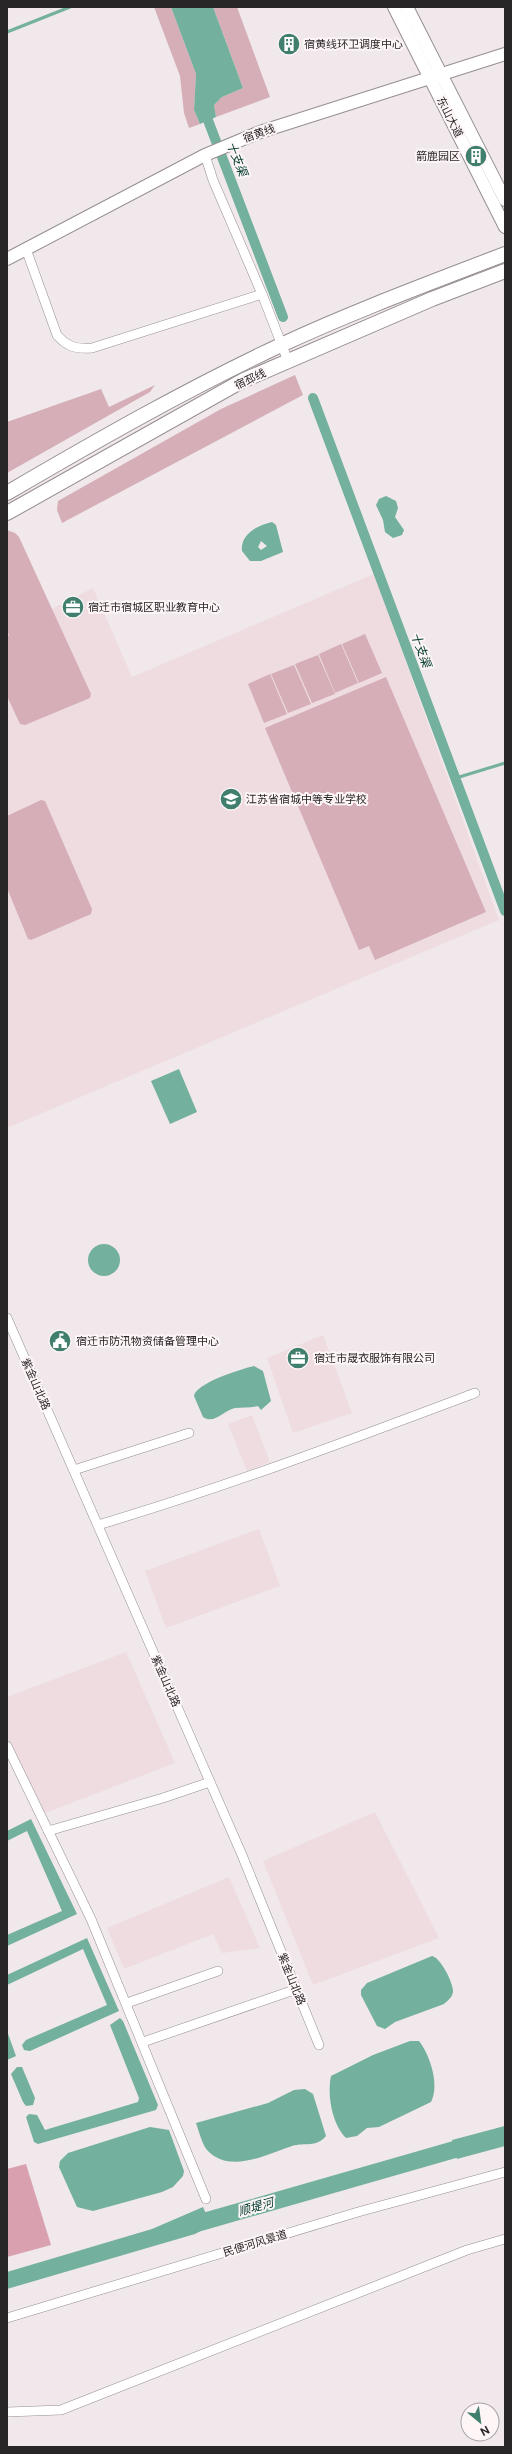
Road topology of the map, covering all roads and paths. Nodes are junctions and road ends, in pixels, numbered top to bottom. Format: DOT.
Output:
graph roads {
  1 [pos="394,7"];
  2 [pos="407,7"];
  3 [pos="505,54"];
  4 [pos="436,76"];
  5 [pos="207,154"];
  6 [pos="505,200"];
  7 [pos="505,227"];
  8 [pos="26,249"];
  9 [pos="505,254"];
  10 [pos="7,259"];
  11 [pos="505,271"];
  12 [pos="262,294"];
  13 [pos="281,345"];
  14 [pos="288,361"];
  15 [pos="7,493"];
  16 [pos="7,513"];
  17 [pos="7,1318"];
  18 [pos="475,1393"];
  19 [pos="189,1433"];
  20 [pos="74,1470"];
  21 [pos="98,1525"];
  22 [pos="8,1752"];
  23 [pos="210,1782"];
  24 [pos="48,1831"];
  25 [pos="218,1970"];
  26 [pos="297,1990"];
  27 [pos="127,2003"];
  28 [pos="143,2042"];
  29 [pos="319,2045"];
  30 [pos="505,2172"];
  31 [pos="206,2199"];
  32 [pos="505,2239"];
  33 [pos="7,2318"];
  34 [pos="7,2412"];
  1 -- 4 [label="main road, 东山大道"];
  2 -- 4 [label="main road, 东山大道"];
  3 -- 4 [label="main road, 宿黄线"];
  4 -- 5 [label="main road, 宿黄线"];
  4 -- 6 [label="main road, 东山大道"];
  4 -- 7 [label="main road, 东山大道"];
  5 -- 8 [label="main road, 宿黄线"];
  5 -- 12 [label="street"];
  8 -- 10 [label="main road, 宿黄线"];
  8 -- 12 [label="street"];
  9 -- 13 [label="main road, 宿邳线"];
  11 -- 14 [label="main road, 宿邳线"];
  12 -- 13 [label="street"];
  13 -- 14 [label="street"];
  13 -- 15 [label="main road, 宿邳线"];
  14 -- 16 [label="main road, 宿邳线"];
  17 -- 20 [label="street, 紫金山北路"];
  18 -- 21 [label="street"];
  19 -- 20 [label="street"];
  20 -- 21 [label="street, 紫金山北路"];
  21 -- 23 [label="street, 紫金山北路"];
  22 -- 24 [label="street"];
  23 -- 24 [label="street"];
  23 -- 26 [label="street, 紫金山北路"];
  24 -- 27 [label="street"];
  25 -- 27 [label="street"];
  26 -- 28 [label="street"];
  26 -- 29 [label="street, 紫金山北路"];
  27 -- 28 [label="street"];
  28 -- 31 [label="street"];
  30 -- 33 [label="street, 民便河风景道"];
  32 -- 34 [label="street"];
}
